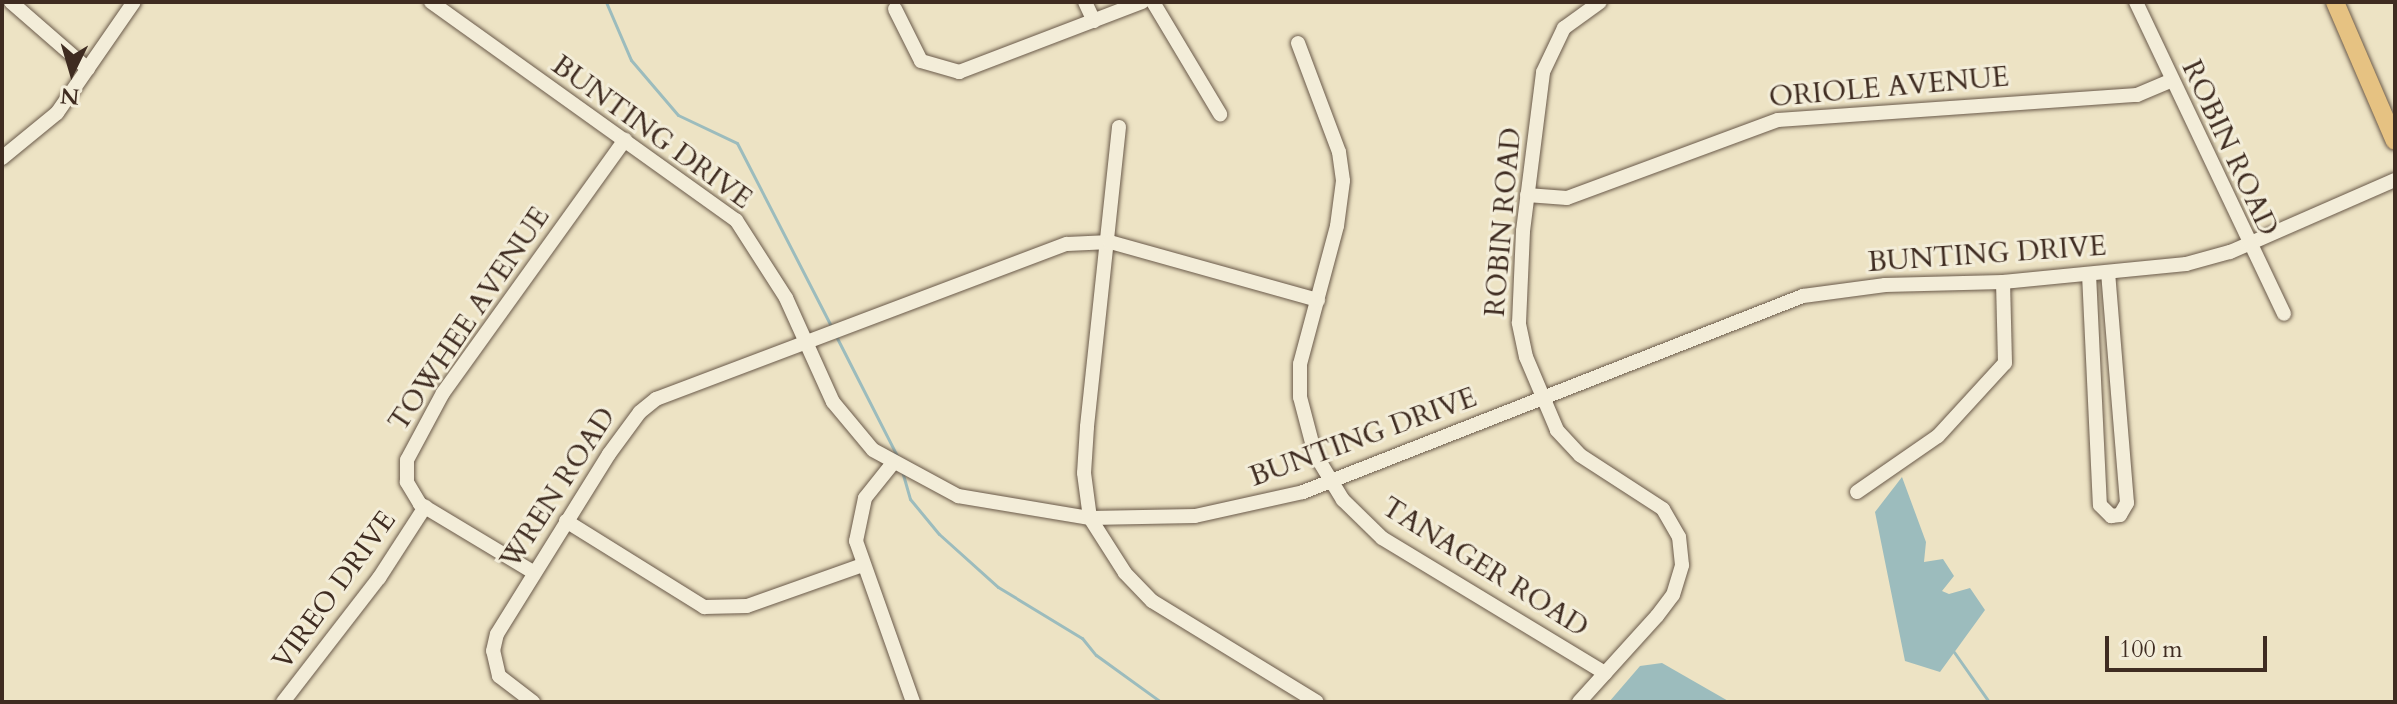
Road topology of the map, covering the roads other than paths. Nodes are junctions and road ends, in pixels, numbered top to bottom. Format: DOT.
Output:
graph roads {
  1 [pos="11,2"];
  2 [pos="134,2"];
  3 [pos="431,2"];
  4 [pos="1085,2"];
  5 [pos="1142,2"];
  6 [pos="1153,2"];
  7 [pos="1600,2"];
  8 [pos="2136,2"];
  9 [pos="2335,2"];
  10 [pos="895,9"];
  11 [pos="1094,21"];
  12 [pos="1298,43"];
  13 [pos="88,69"];
  14 [pos="2170,81"];
  15 [pos="1220,114"];
  16 [pos="1119,127"];
  17 [pos="625,140"];
  18 [pos="2395,141"];
  19 [pos="2,158"];
  20 [pos="2395,180"];
  21 [pos="1527,195"];
  22 [pos="1110,242"];
  23 [pos="2247,245"];
  24 [pos="2108,273"];
  25 [pos="2089,274"];
  26 [pos="2003,282"];
  27 [pos="1318,300"];
  28 [pos="2284,314"];
  29 [pos="805,341"];
  30 [pos="2118,358"];
  31 [pos="2091,360"];
  32 [pos="1542,398"];
  33 [pos="893,463"];
  34 [pos="1332,482"];
  35 [pos="1857,492"];
  36 [pos="425,507"];
  37 [pos="1090,518"];
  38 [pos="566,521"];
  39 [pos="863,565"];
  40 [pos="533,572"];
  41 [pos="1605,673"];
  42 [pos="283,702"];
  43 [pos="533,702"];
  44 [pos="913,702"];
  45 [pos="1317,702"];
  46 [pos="1579,702"];
  1 -- 13 [label="street"];
  2 -- 13 [label="street"];
  3 -- 17 [label="street, BUNTING DRIVE"];
  4 -- 11 [label="street"];
  5 -- 11 [label="street"];
  6 -- 15 [label="street"];
  7 -- 21 [label="street, ROBIN ROAD"];
  8 -- 14 [label="street, ROBIN ROAD"];
  9 -- 18 [label="main road"];
  10 -- 11 [label="street"];
  12 -- 27 [label="street, TANAGER ROAD"];
  13 -- 19 [label="street"];
  14 -- 21 [label="street, ORIOLE AVENUE"];
  14 -- 23 [label="street, ROBIN ROAD"];
  16 -- 22 [label="street"];
  17 -- 29 [label="street, BUNTING DRIVE"];
  17 -- 36 [label="street, TOWHEE AVENUE"];
  20 -- 23 [label="street, BUNTING DRIVE"];
  21 -- 32 [label="street, ROBIN ROAD"];
  22 -- 27 [label="street"];
  22 -- 29 [label="street, WREN ROAD"];
  22 -- 37 [label="street"];
  23 -- 24 [label="street, BUNTING DRIVE"];
  23 -- 28 [label="street, ROBIN ROAD"];
  24 -- 25 [label="street, BUNTING DRIVE"];
  24 -- 30 [label="street"];
  25 -- 26 [label="street, BUNTING DRIVE"];
  25 -- 31 [label="street"];
  26 -- 32 [label="street, BUNTING DRIVE"];
  26 -- 35 [label="street"];
  27 -- 34 [label="street, TANAGER ROAD"];
  29 -- 33 [label="street, BUNTING DRIVE"];
  29 -- 38 [label="street, WREN ROAD"];
  30 -- 31 [label="street"];
  30 -- 31 [label="street"];
  32 -- 34 [label="street, BUNTING DRIVE"];
  32 -- 41 [label="street, ROBIN ROAD"];
  33 -- 37 [label="street, BUNTING DRIVE"];
  33 -- 39 [label="street"];
  34 -- 37 [label="street, BUNTING DRIVE"];
  34 -- 41 [label="street, TANAGER ROAD"];
  36 -- 40 [label="street, TOWHEE AVENUE"];
  36 -- 42 [label="street, VIREO DRIVE"];
  37 -- 45 [label="street"];
  38 -- 39 [label="street"];
  38 -- 40 [label="street, WREN ROAD"];
  39 -- 44 [label="street"];
  40 -- 43 [label="street, WREN ROAD"];
  41 -- 46 [label="street, ROBIN ROAD"];
}
